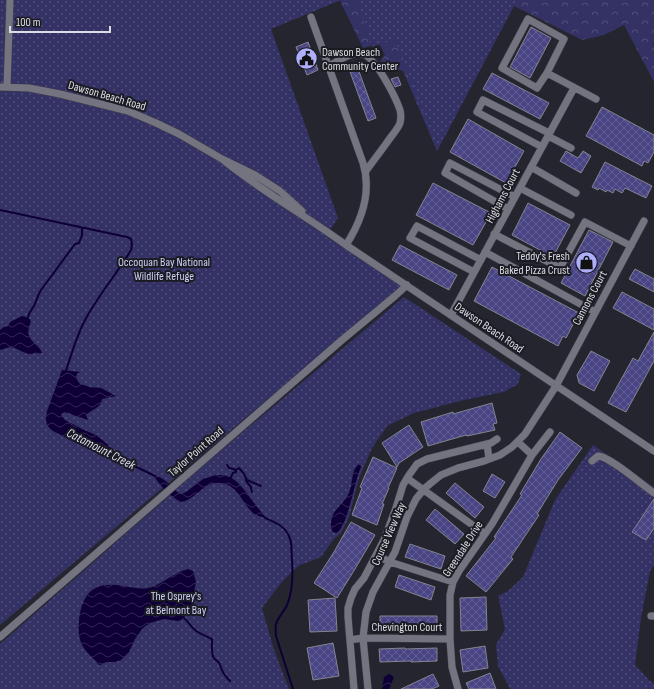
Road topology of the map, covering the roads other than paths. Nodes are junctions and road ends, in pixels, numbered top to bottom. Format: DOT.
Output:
graph roads {
  1 [pos="10,0"];
  2 [pos="311,17"];
  3 [pos="329,66"];
  4 [pos="547,73"];
  5 [pos="4,87"];
  6 [pos="574,88"];
  7 [pos="596,99"];
  8 [pos="548,134"];
  9 [pos="542,147"];
  10 [pos="571,148"];
  11 [pos="530,168"];
  12 [pos="366,170"];
  13 [pos="520,188"];
  14 [pos="576,193"];
  15 [pos="515,197"];
  16 [pos="508,209"];
  17 [pos="571,215"];
  18 [pos="644,221"];
  19 [pos="494,234"];
  20 [pos="346,245"];
  21 [pos="631,246"];
  22 [pos="485,252"];
  23 [pos="481,260"];
  24 [pos="474,272"];
  25 [pos="407,284"];
  26 [pos="596,312"];
  27 [pos="451,315"];
  28 [pos="556,386"];
  29 [pos="550,432"];
  30 [pos="497,439"];
  31 [pos="518,442"];
  32 [pos="487,444"];
  33 [pos="654,451"];
  34 [pos="532,455"];
  35 [pos="490,460"];
  36 [pos="592,462"];
  37 [pos="407,478"];
  38 [pos="424,489"];
  39 [pos="654,493"];
  40 [pos="485,534"];
  41 [pos="376,554"];
  42 [pos="390,562"];
  43 [pos="453,582"];
  44 [pos="0,637"];
  45 [pos="363,638"];
  46 [pos="450,639"];
  47 [pos="350,640"];
  48 [pos="354,689"];
  49 [pos="368,689"];
  50 [pos="457,689"];
  1 -- 5 [label="street"];
  2 -- 3 [label="street"];
  3 -- 12 [label="street"];
  3 -- 12 [label="street"];
  4 -- 4 [label="street"];
  4 -- 6 [label="street"];
  5 -- 20 [label="street, Dawson Beach Road"];
  6 -- 7 [label="street"];
  6 -- 8 [label="street, Highams Court"];
  8 -- 9 [label="street, Highams Court"];
  8 -- 9 [label="street"];
  8 -- 10 [label="street"];
  9 -- 11 [label="street, Highams Court"];
  11 -- 13 [label="street, Highams Court"];
  11 -- 14 [label="street"];
  12 -- 20 [label="street"];
  13 -- 15 [label="street, Highams Court"];
  13 -- 17 [label="street"];
  15 -- 16 [label="street, Highams Court"];
  15 -- 16 [label="street"];
  16 -- 19 [label="street, Highams Court"];
  18 -- 21 [label="street, Cannons Court"];
  19 -- 21 [label="street"];
  19 -- 22 [label="street, Highams Court"];
  20 -- 25 [label="street, Dawson Beach Road"];
  21 -- 26 [label="street, Cannons Court"];
  22 -- 23 [label="street, Highams Court"];
  22 -- 26 [label="street"];
  23 -- 24 [label="street, Highams Court"];
  23 -- 24 [label="street"];
  24 -- 27 [label="street, Highams Court"];
  25 -- 27 [label="street, Dawson Beach Road"];
  25 -- 44 [label="street, Taylor Point Road"];
  26 -- 28 [label="street, Cannons Court"];
  27 -- 28 [label="street, Dawson Beach Road"];
  28 -- 31 [label="street, Course View Way"];
  28 -- 33 [label="street, Dawson Beach Road"];
  29 -- 34 [label="street, Greendale Drive"];
  30 -- 32 [label="street"];
  31 -- 34 [label="street"];
  31 -- 35 [label="street, Course View Way"];
  32 -- 35 [label="street"];
  32 -- 37 [label="street"];
  34 -- 40 [label="street, Greendale Drive"];
  35 -- 38 [label="street, Course View Way"];
  36 -- 39 [label="street"];
  37 -- 38 [label="street"];
  37 -- 41 [label="street"];
  38 -- 40 [label="street"];
  38 -- 42 [label="street, Course View Way"];
  40 -- 43 [label="street, Greendale Drive"];
  41 -- 42 [label="street"];
  41 -- 47 [label="street"];
  42 -- 43 [label="street"];
  42 -- 45 [label="street, Course View Way"];
  43 -- 46 [label="street, Greendale Drive"];
  45 -- 46 [label="street, Chevington Court"];
  45 -- 47 [label="street, Chevington Court"];
  45 -- 49 [label="street, Course View Way"];
  46 -- 50 [label="street, Greendale Drive"];
  47 -- 48 [label="street"];
}
